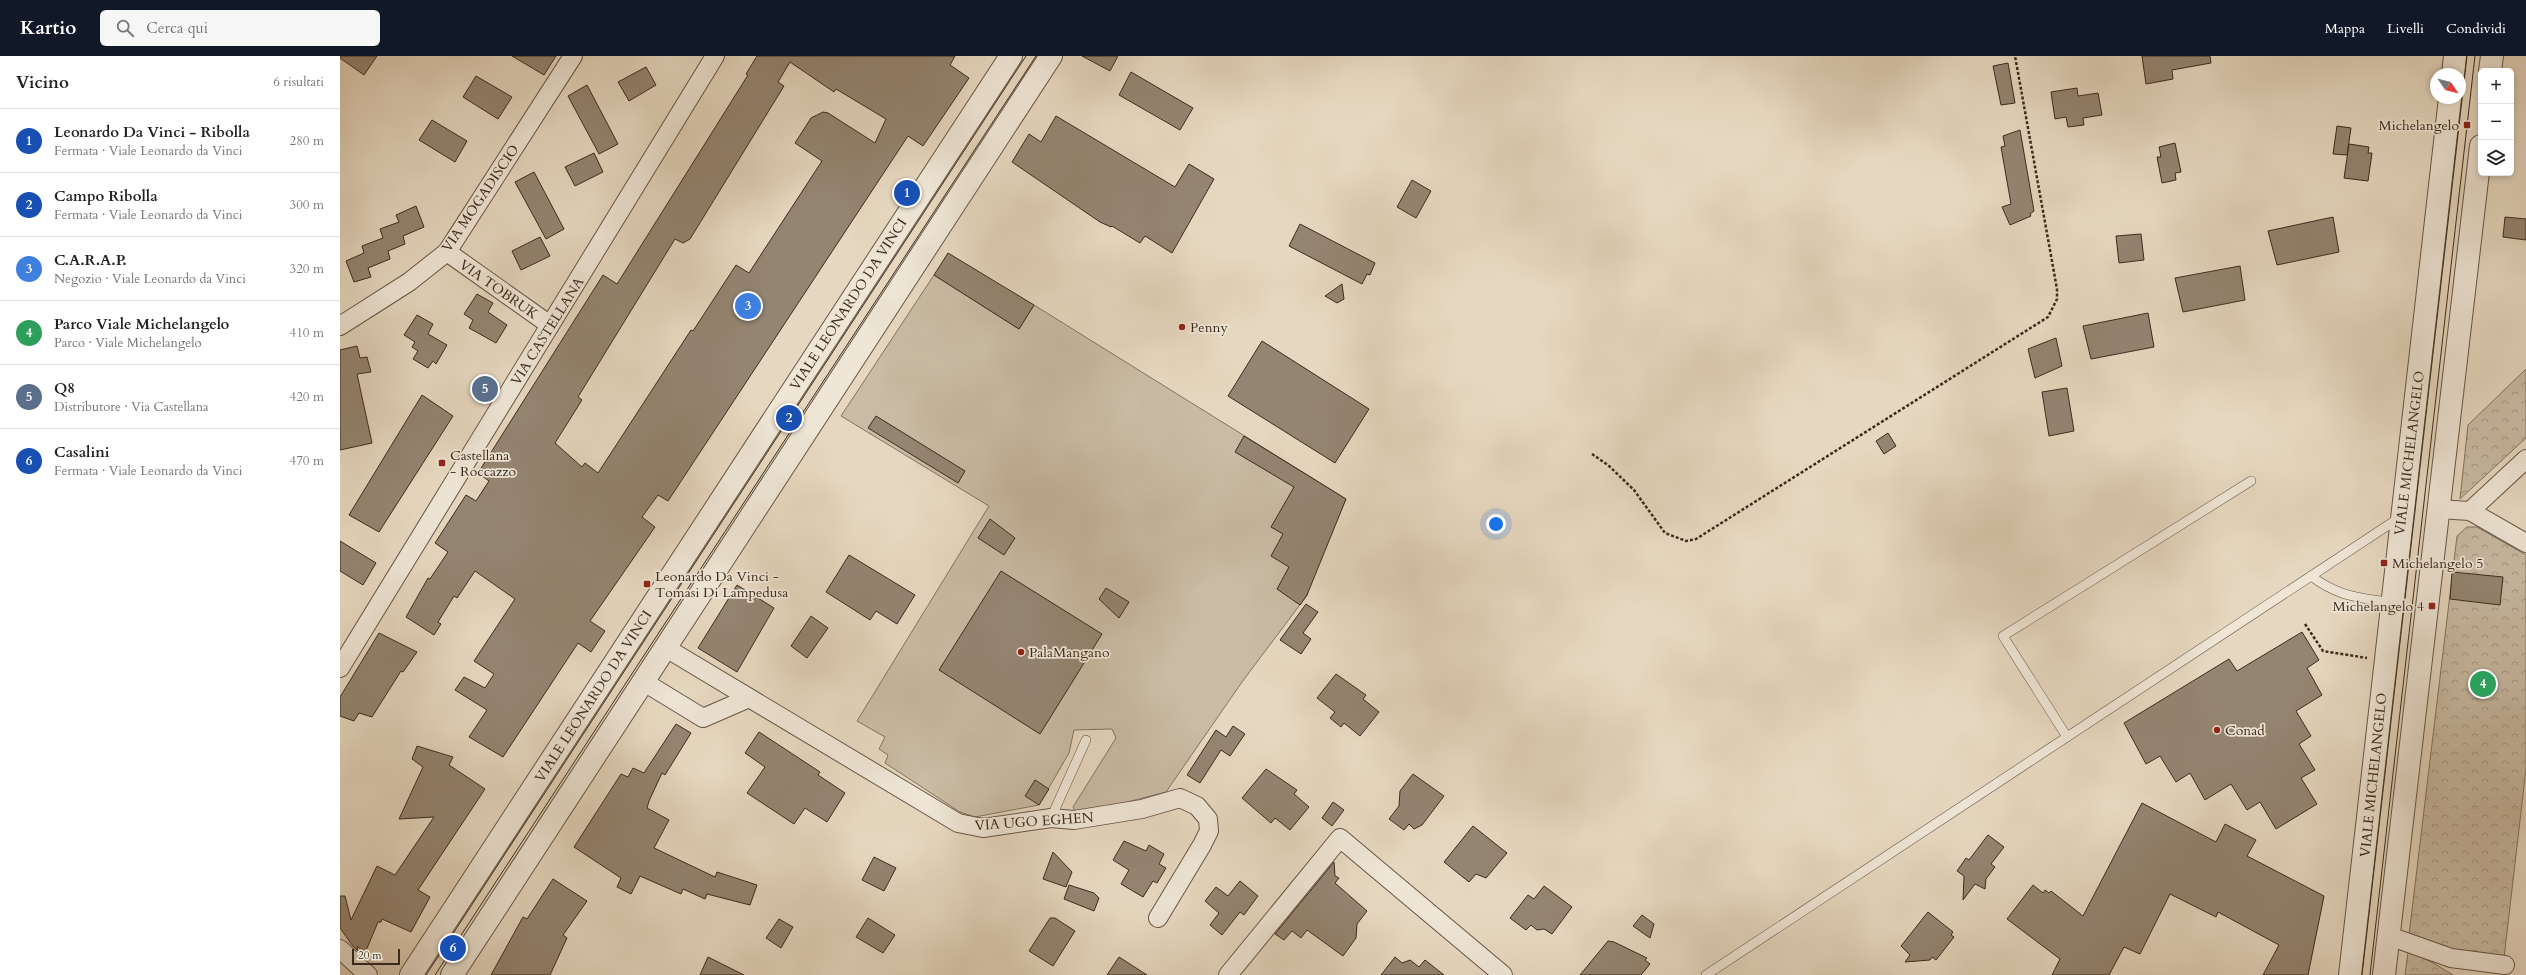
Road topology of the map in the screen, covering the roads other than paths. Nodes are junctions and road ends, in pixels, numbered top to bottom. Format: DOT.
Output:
graph roads {
  1 [pos="572,56"];
  2 [pos="715,56"];
  3 [pos="1011,56"];
  4 [pos="1051,56"];
  5 [pos="2455,56"];
  6 [pos="2492,56"];
  7 [pos="2454,68"];
  8 [pos="2490,68"];
  9 [pos="1039,74"];
  10 [pos="2449,104"];
  11 [pos="2478,171"];
  12 [pos="447,252"];
  13 [pos="550,325"];
  14 [pos="340,326"];
  15 [pos="2526,459"];
  16 [pos="2251,481"];
  17 [pos="2438,509"];
  18 [pos="2470,511"];
  19 [pos="2402,516"];
  20 [pos="2526,543"];
  21 [pos="2311,576"];
  22 [pos="2392,603"];
  23 [pos="666,648"];
  24 [pos="340,668"];
  25 [pos="644,682"];
  26 [pos="749,698"];
  27 [pos="2067,737"];
  28 [pos="1086,740"];
  29 [pos="1051,818"];
  30 [pos="1158,918"];
  31 [pos="2389,936"];
  32 [pos="340,949"];
  33 [pos="2505,965"];
  34 [pos="368,975"];
  35 [pos="411,975"];
  36 [pos="452,975"];
  37 [pos="1228,975"];
  38 [pos="1503,975"];
  39 [pos="1706,975"];
  40 [pos="2350,975"];
  41 [pos="2384,975"];
  1 -- 12 [label="street, VIA MOGADISCIO"];
  2 -- 13 [label="street, VIA CASTELLANA"];
  3 -- 9 [label="street"];
  3 -- 35 [label="street, VIALE LEONARDO DA VINCI"];
  4 -- 9 [label="street"];
  5 -- 7 [label="street"];
  6 -- 8 [label="street"];
  9 -- 23 [label="street"];
  10 -- 19 [label="street, VIALE MICHELANGELO"];
  11 -- 17 [label="street"];
  12 -- 13 [label="street, VIA TOBRUK"];
  12 -- 14 [label="street, VIA MOGADISCIO"];
  13 -- 24 [label="street, VIA CASTELLANA"];
  15 -- 18 [label="street"];
  16 -- 27 [label="lane"];
  17 -- 18 [label="street"];
  17 -- 31 [label="street"];
  18 -- 20 [label="street"];
  19 -- 21 [label="lane"];
  19 -- 22 [label="street, VIALE MICHELANGELO"];
  21 -- 22 [label="lane"];
  21 -- 27 [label="lane"];
  22 -- 40 [label="street, VIALE MICHELANGELO"];
  23 -- 25 [label="street"];
  23 -- 26 [label="street, VIA UGO EGHEN"];
  25 -- 26 [label="street"];
  25 -- 36 [label="street"];
  26 -- 29 [label="street, VIA UGO EGHEN"];
  27 -- 39 [label="lane"];
  28 -- 29 [label="lane"];
  29 -- 30 [label="street, VIA UGO EGHEN"];
  31 -- 33 [label="street"];
  31 -- 41 [label="street"];
  32 -- 34 [label="street"];
  37 -- 38 [label="street"];
}
